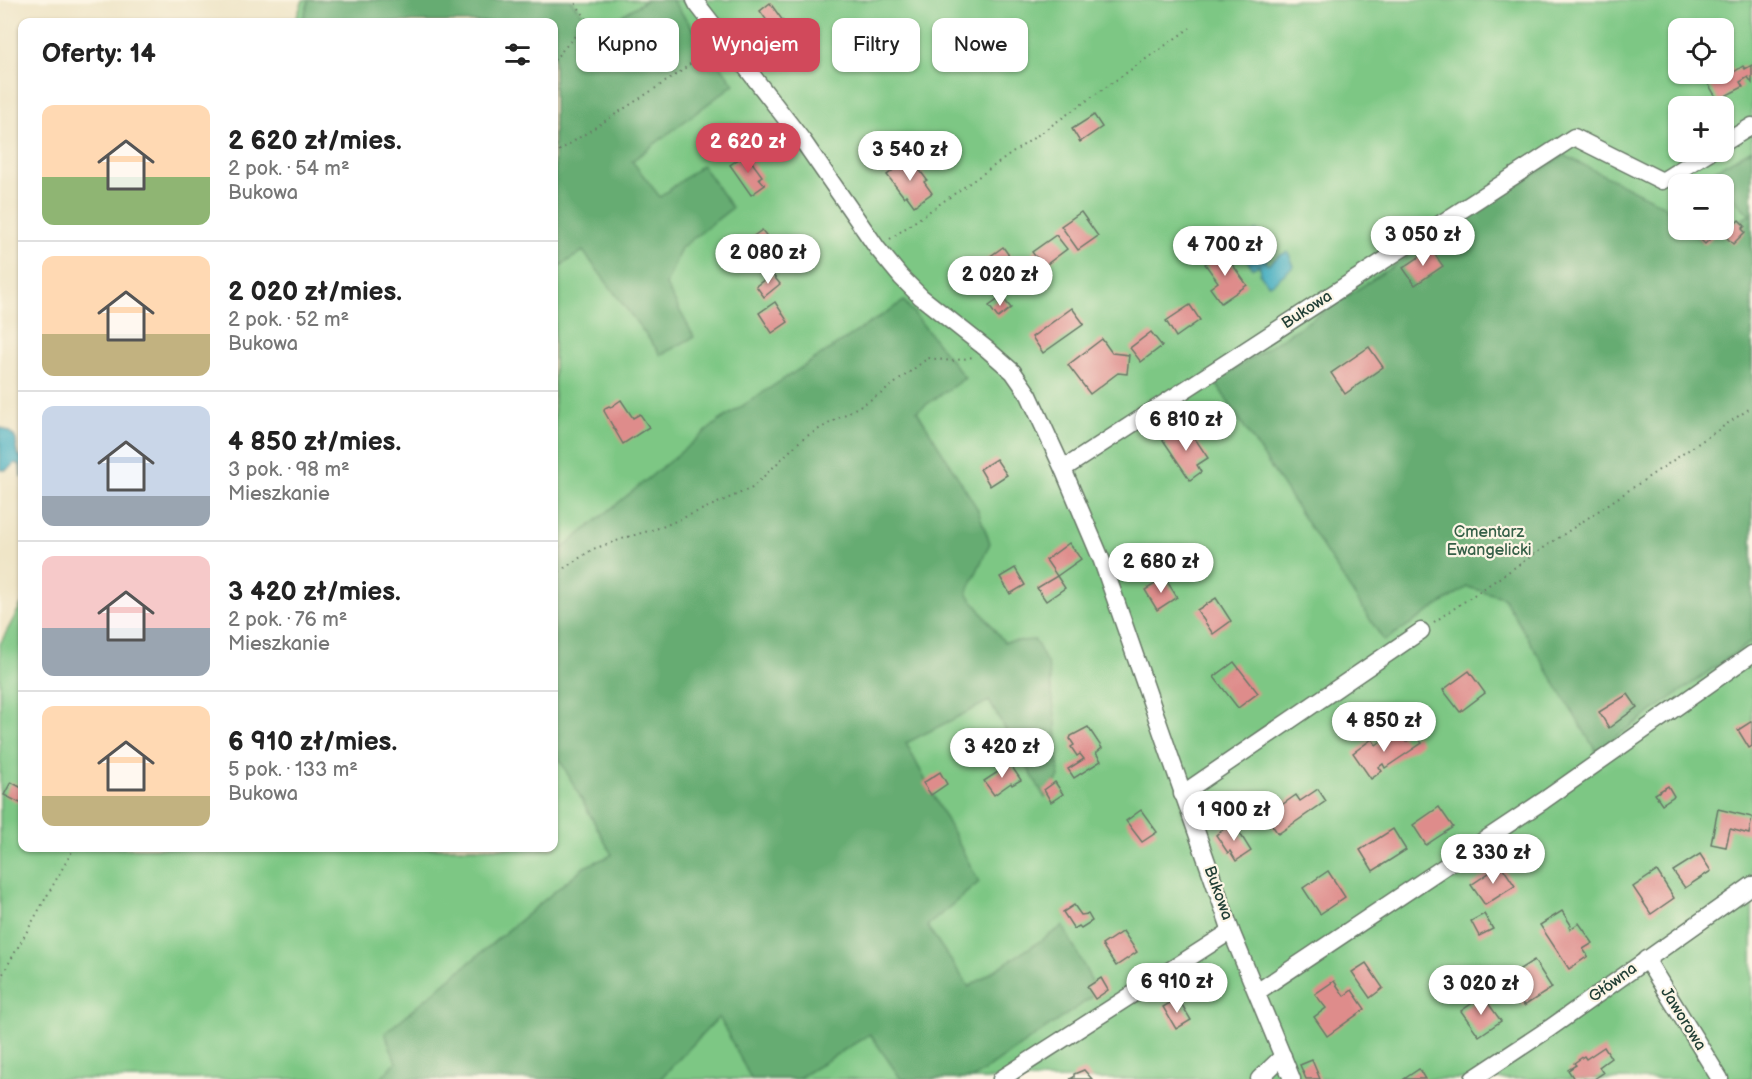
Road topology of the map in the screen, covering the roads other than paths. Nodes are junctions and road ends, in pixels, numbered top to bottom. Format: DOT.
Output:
graph roads {
  1 [pos="695,0"];
  2 [pos="1752,126"];
  3 [pos="1734,137"];
  4 [pos="1693,162"];
  5 [pos="1063,469"];
  6 [pos="1421,631"];
  7 [pos="1752,654"];
  8 [pos="1182,794"];
  9 [pos="1752,885"];
  10 [pos="1231,932"];
  11 [pos="1646,959"];
  12 [pos="1257,992"];
  13 [pos="1283,1056"];
  14 [pos="1001,1079"];
  15 [pos="1259,1079"];
  16 [pos="1292,1079"];
  17 [pos="1473,1079"];
  18 [pos="1720,1079"];
  1 -- 5 [label="street, Bukowa"];
  2 -- 3 [label="street"];
  4 -- 5 [label="street, Bukowa"];
  5 -- 8 [label="street, Bukowa"];
  6 -- 8 [label="street"];
  7 -- 12 [label="street"];
  8 -- 10 [label="street, Bukowa"];
  9 -- 11 [label="street, Główna"];
  10 -- 12 [label="street, Bukowa"];
  10 -- 14 [label="street"];
  11 -- 17 [label="street, Główna"];
  11 -- 18 [label="street, Jaworowa"];
  12 -- 13 [label="street, Bukowa"];
  13 -- 15 [label="street"];
  13 -- 16 [label="street, Bukowa"];
}
